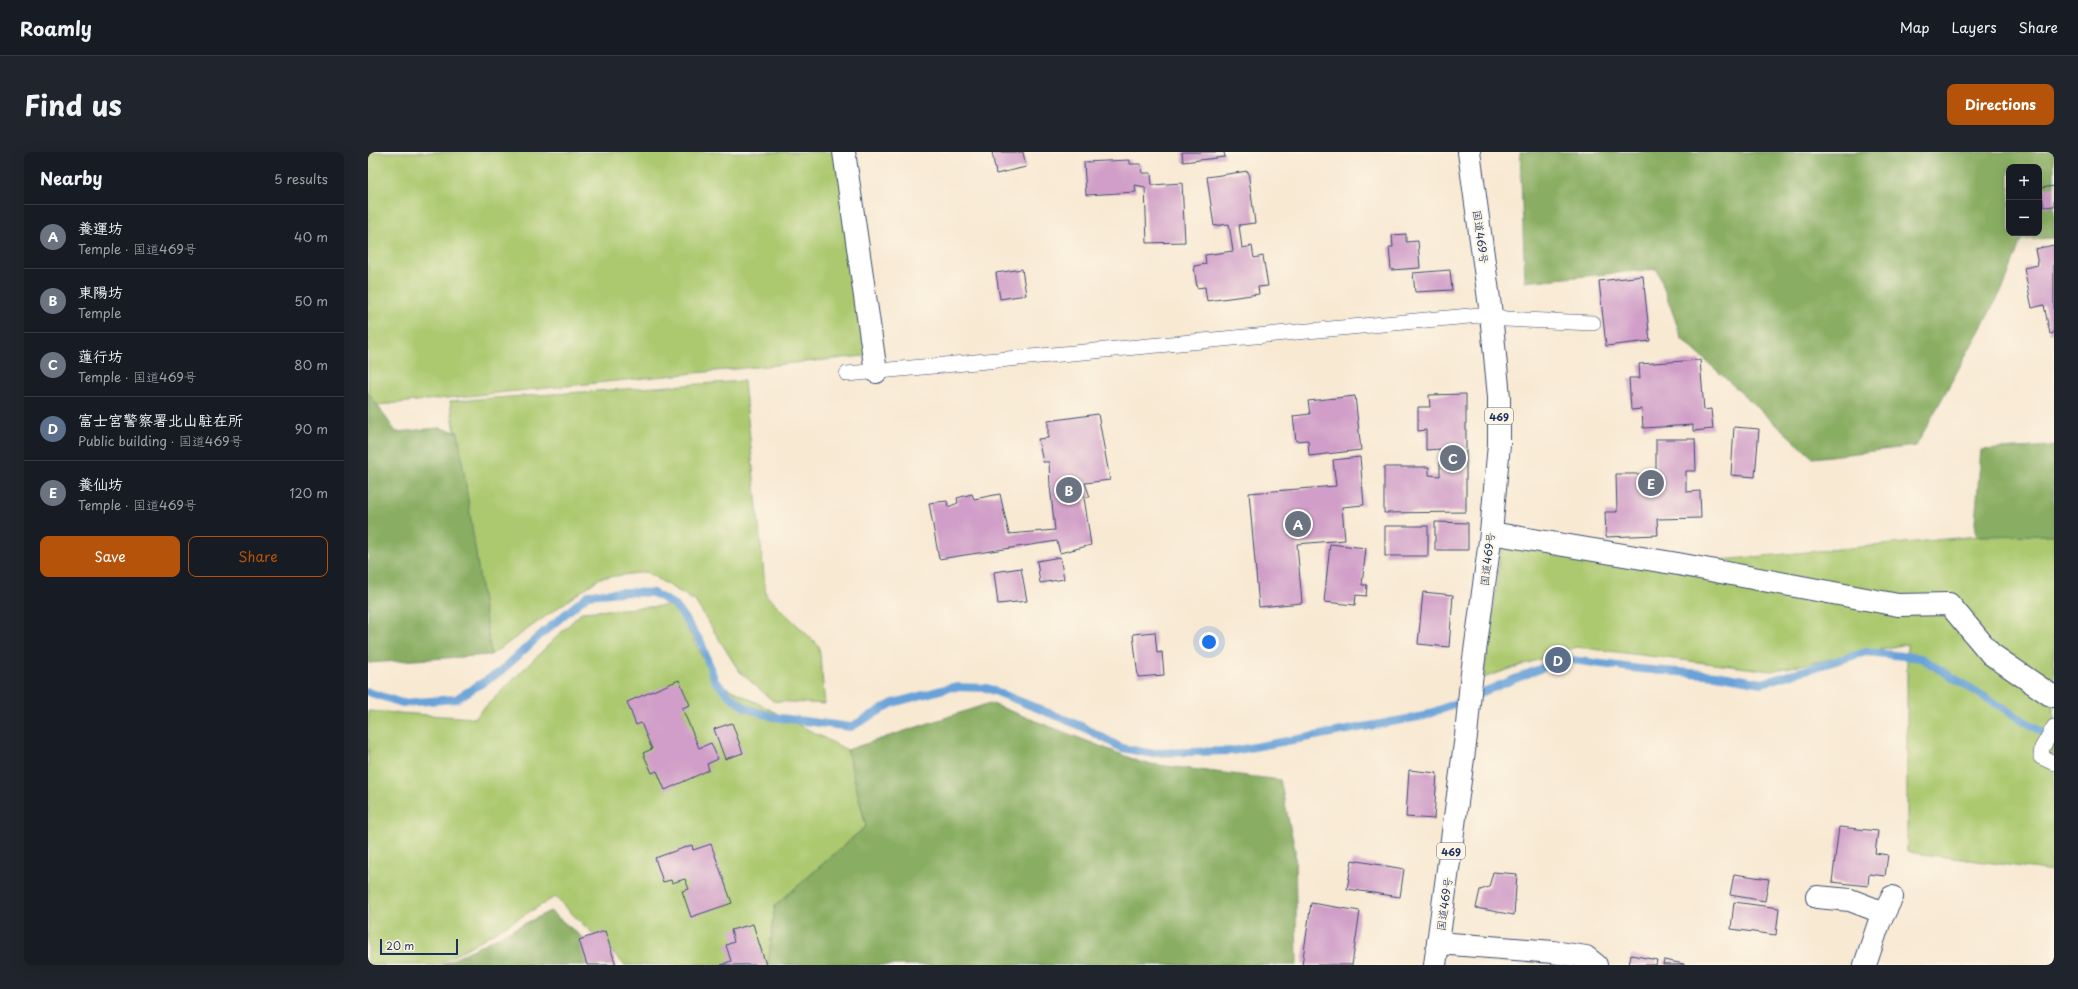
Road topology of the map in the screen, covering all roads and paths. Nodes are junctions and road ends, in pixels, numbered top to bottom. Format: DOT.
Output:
graph roads {
  1 [pos="844,152"];
  2 [pos="1469,152"];
  3 [pos="1491,314"];
  4 [pos="1593,323"];
  5 [pos="876,372"];
  6 [pos="847,374"];
  7 [pos="1491,533"];
  8 [pos="2054,696"];
  9 [pos="2054,727"];
  10 [pos="2054,763"];
  11 [pos="1817,897"];
  12 [pos="1438,943"];
  13 [pos="1435,965"];
  14 [pos="1596,965"];
  15 [pos="1865,965"];
  1 -- 5 [label="main road"];
  2 -- 3 [label="main road, 国道469号 / 469"];
  3 -- 4 [label="lane"];
  3 -- 5 [label="lane"];
  3 -- 7 [label="main road, 国道469号 / 469"];
  5 -- 6 [label="lane"];
  7 -- 8 [label="main road"];
  7 -- 12 [label="main road, 国道469号 / 469"];
  9 -- 10 [label="lane"];
  11 -- 15 [label="main road"];
  12 -- 13 [label="main road, 国道469号 / 469"];
  12 -- 14 [label="main road"];
}
